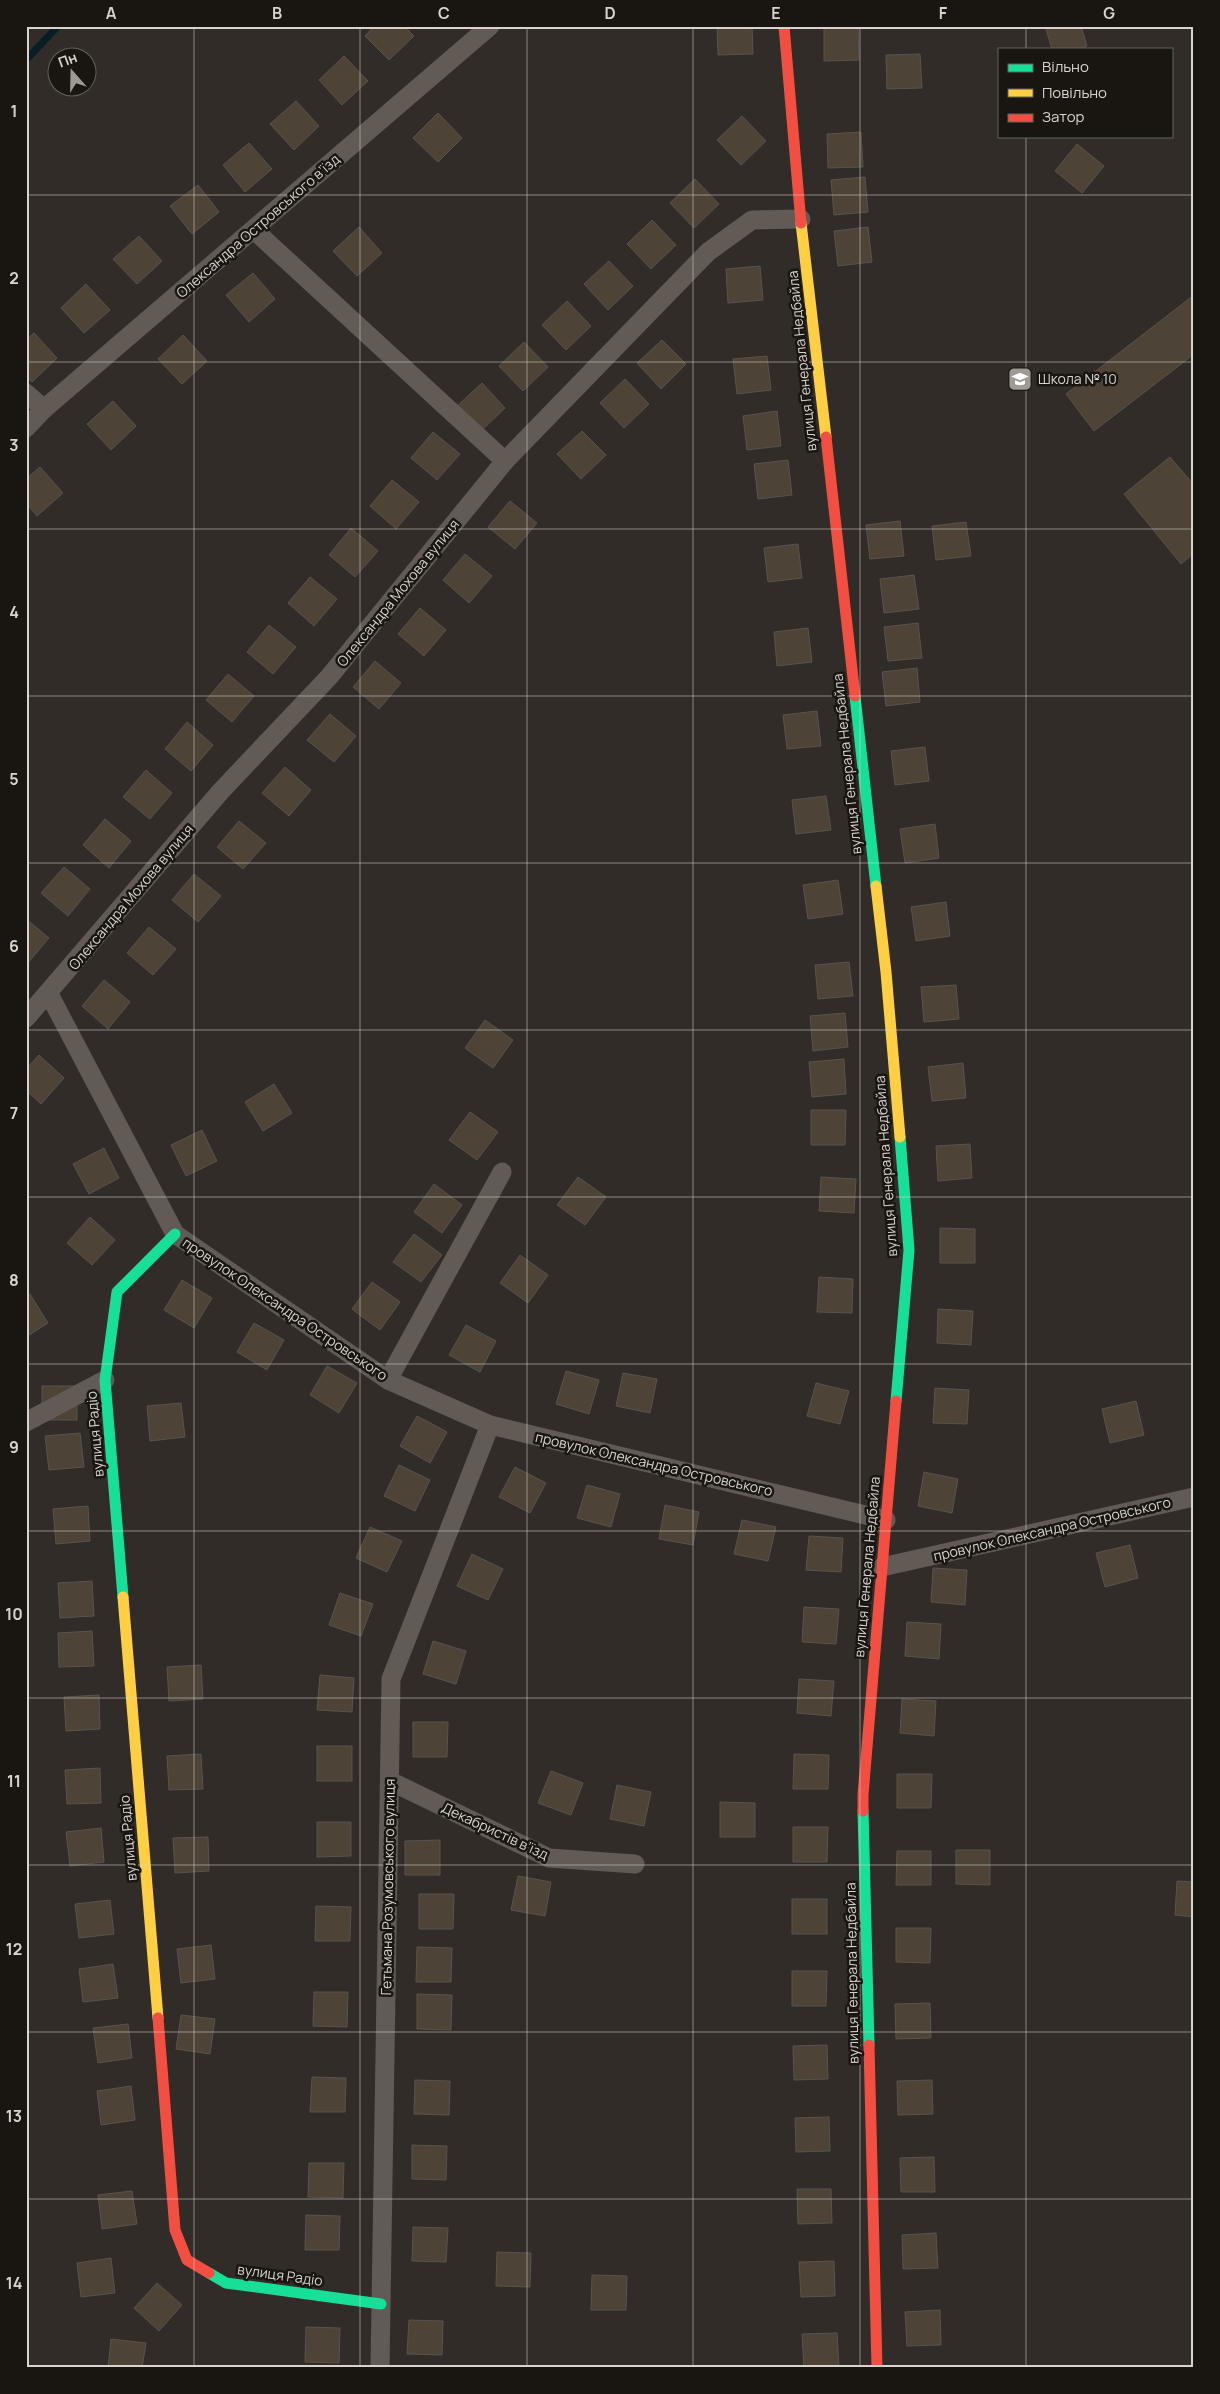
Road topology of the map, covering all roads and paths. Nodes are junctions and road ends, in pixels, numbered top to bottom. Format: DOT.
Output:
graph roads {
  1 [pos="490,26"];
  2 [pos="784,26"];
  3 [pos="801,218"];
  4 [pos="254,230"];
  5 [pos="26,393"];
  6 [pos="44,409"];
  7 [pos="26,428"];
  8 [pos="505,461"];
  9 [pos="49,994"];
  10 [pos="26,1018"];
  11 [pos="502,1172"];
  12 [pos="175,1234"];
  13 [pos="105,1380"];
  14 [pos="388,1380"];
  15 [pos="26,1422"];
  16 [pos="490,1425"];
  17 [pos="1194,1497"];
  18 [pos="886,1520"];
  19 [pos="882,1567"];
  20 [pos="390,1781"];
  21 [pos="635,1864"];
  22 [pos="381,2304"];
  23 [pos="380,2368"];
  24 [pos="877,2368"];
  1 -- 4 [label="street, Олександра Островського в’їзд"];
  2 -- 3 [label="street, вулиця Генерала Недбайла"];
  3 -- 8 [label="street, Олександра Мохова вулиця"];
  3 -- 18 [label="street, вулиця Генерала Недбайла"];
  4 -- 6 [label="street, Олександра Островського в’їзд"];
  4 -- 8 [label="street"];
  5 -- 6 [label="street"];
  6 -- 7 [label="street, Олександра Островського в’їзд"];
  8 -- 9 [label="street, Олександра Мохова вулиця"];
  9 -- 10 [label="street, Олександра Мохова вулиця"];
  9 -- 12 [label="street, провулок Олександра Островського"];
  11 -- 14 [label="street"];
  12 -- 13 [label="street, вулиця Радіо"];
  12 -- 14 [label="street, провулок Олександра Островського"];
  13 -- 15 [label="street"];
  13 -- 22 [label="street, вулиця Радіо"];
  14 -- 16 [label="street, провулок Олександра Островського"];
  16 -- 18 [label="street, провулок Олександра Островського"];
  16 -- 20 [label="street, Гетьмана Розумовського вулиця"];
  17 -- 19 [label="street, провулок Олександра Островського"];
  18 -- 19 [label="street, вулиця Генерала Недбайла"];
  19 -- 24 [label="street, вулиця Генерала Недбайла"];
  20 -- 21 [label="street, Декабристів в’їзд"];
  20 -- 22 [label="street, Гетьмана Розумовського вулиця"];
  22 -- 23 [label="street, Гетьмана Розумовського вулиця"];
}
